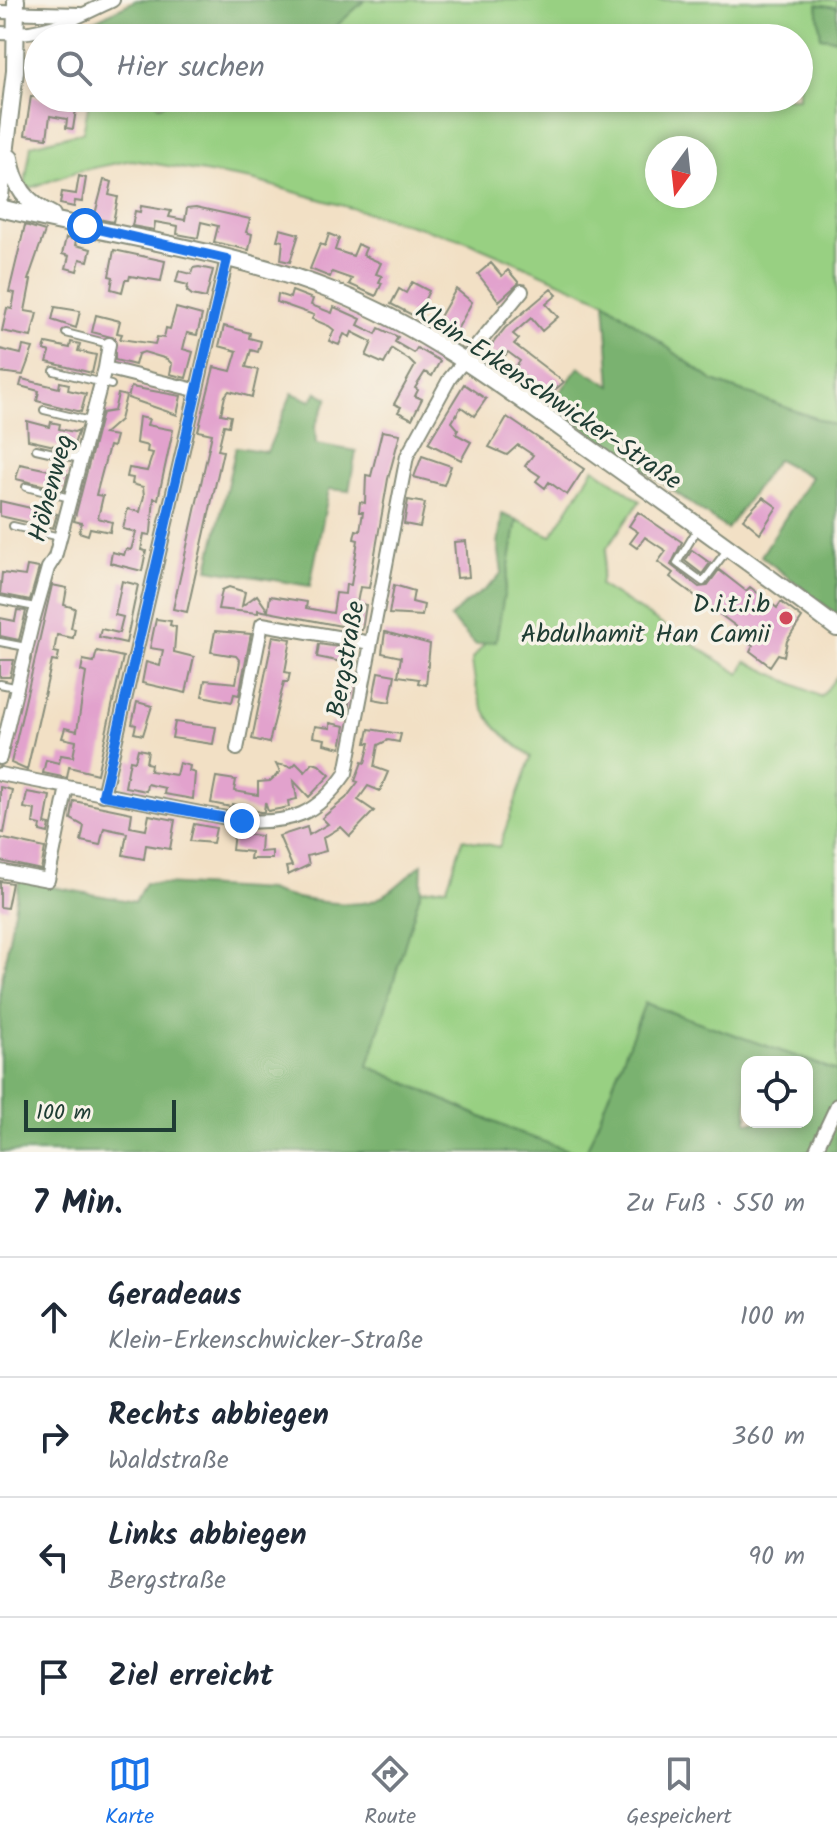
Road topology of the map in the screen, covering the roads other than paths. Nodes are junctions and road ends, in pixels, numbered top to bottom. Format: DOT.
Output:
graph roads {
  1 [pos="113,0"];
  2 [pos="17,6"];
  3 [pos="0,12"];
  4 [pos="87,13"];
  5 [pos="67,24"];
  6 [pos="8,33"];
  7 [pos="8,136"];
  8 [pos="0,197"];
  9 [pos="0,208"];
  10 [pos="37,208"];
  11 [pos="66,222"];
  12 [pos="227,259"];
  13 [pos="522,291"];
  14 [pos="66,333"];
  15 [pos="109,344"];
  16 [pos="464,360"];
  17 [pos="105,368"];
  18 [pos="54,371"];
  19 [pos="106,384"];
  20 [pos="195,390"];
  21 [pos="44,410"];
  22 [pos="90,421"];
  23 [pos="36,449"];
  24 [pos="80,459"];
  25 [pos="26,487"];
  26 [pos="70,498"];
  27 [pos="13,526"];
  28 [pos="699,526"];
  29 [pos="60,537"];
  30 [pos="729,548"];
  31 [pos="0,600"];
  32 [pos="39,607"];
  33 [pos="837,628"];
  34 [pos="0,642"];
  35 [pos="371,643"];
  36 [pos="26,647"];
  37 [pos="0,684"];
  38 [pos="19,688"];
  39 [pos="3,727"];
  40 [pos="237,749"];
  41 [pos="0,758"];
  42 [pos="0,774"];
  43 [pos="67,787"];
  44 [pos="103,795"];
  45 [pos="0,871"];
  46 [pos="837,1105"];
  47 [pos="815,1152"];
  1 -- 4 [label="street"];
  2 -- 3 [label="street"];
  2 -- 4 [label="street"];
  2 -- 6 [label="street"];
  4 -- 5 [label="street"];
  6 -- 7 [label="street"];
  7 -- 8 [label="street"];
  7 -- 10 [label="street, Klein-Erkenschwicker-Straße"];
  8 -- 10 [label="street, Klein-Erkenschwicker-Straße"];
  9 -- 11 [label="street, Klein-Erkenschwicker-Straße"];
  10 -- 11 [label="street, Klein-Erkenschwicker-Straße"];
  11 -- 12 [label="street, Klein-Erkenschwicker-Straße"];
  12 -- 16 [label="street, Klein-Erkenschwicker-Straße"];
  12 -- 20 [label="street"];
  13 -- 16 [label="street, Bergstraße"];
  14 -- 15 [label="lane"];
  15 -- 17 [label="street, Höhenweg"];
  16 -- 28 [label="street, Klein-Erkenschwicker-Straße"];
  16 -- 35 [label="street, Bergstraße"];
  17 -- 19 [label="street, Höhenweg"];
  17 -- 20 [label="street"];
  18 -- 19 [label="lane"];
  19 -- 22 [label="street, Höhenweg"];
  20 -- 44 [label="street"];
  21 -- 22 [label="lane"];
  22 -- 24 [label="street, Höhenweg"];
  23 -- 24 [label="lane"];
  24 -- 26 [label="street, Höhenweg"];
  25 -- 26 [label="lane"];
  26 -- 29 [label="street, Höhenweg"];
  27 -- 29 [label="lane"];
  28 -- 30 [label="street, Klein-Erkenschwicker-Straße"];
  28 -- 30 [label="lane"];
  29 -- 32 [label="street, Höhenweg"];
  30 -- 33 [label="street, Klein-Erkenschwicker-Straße"];
  31 -- 32 [label="lane"];
  32 -- 36 [label="street, Höhenweg"];
  34 -- 36 [label="lane"];
  35 -- 40 [label="street"];
  35 -- 44 [label="street, Bergstraße"];
  36 -- 38 [label="street, Höhenweg"];
  37 -- 38 [label="lane"];
  38 -- 39 [label="street, Höhenweg"];
  39 -- 41 [label="street, Höhenweg"];
  42 -- 43 [label="street, Bergstraße"];
  43 -- 44 [label="street, Bergstraße"];
  43 -- 45 [label="street"];
  46 -- 47 [label="street"];
}
